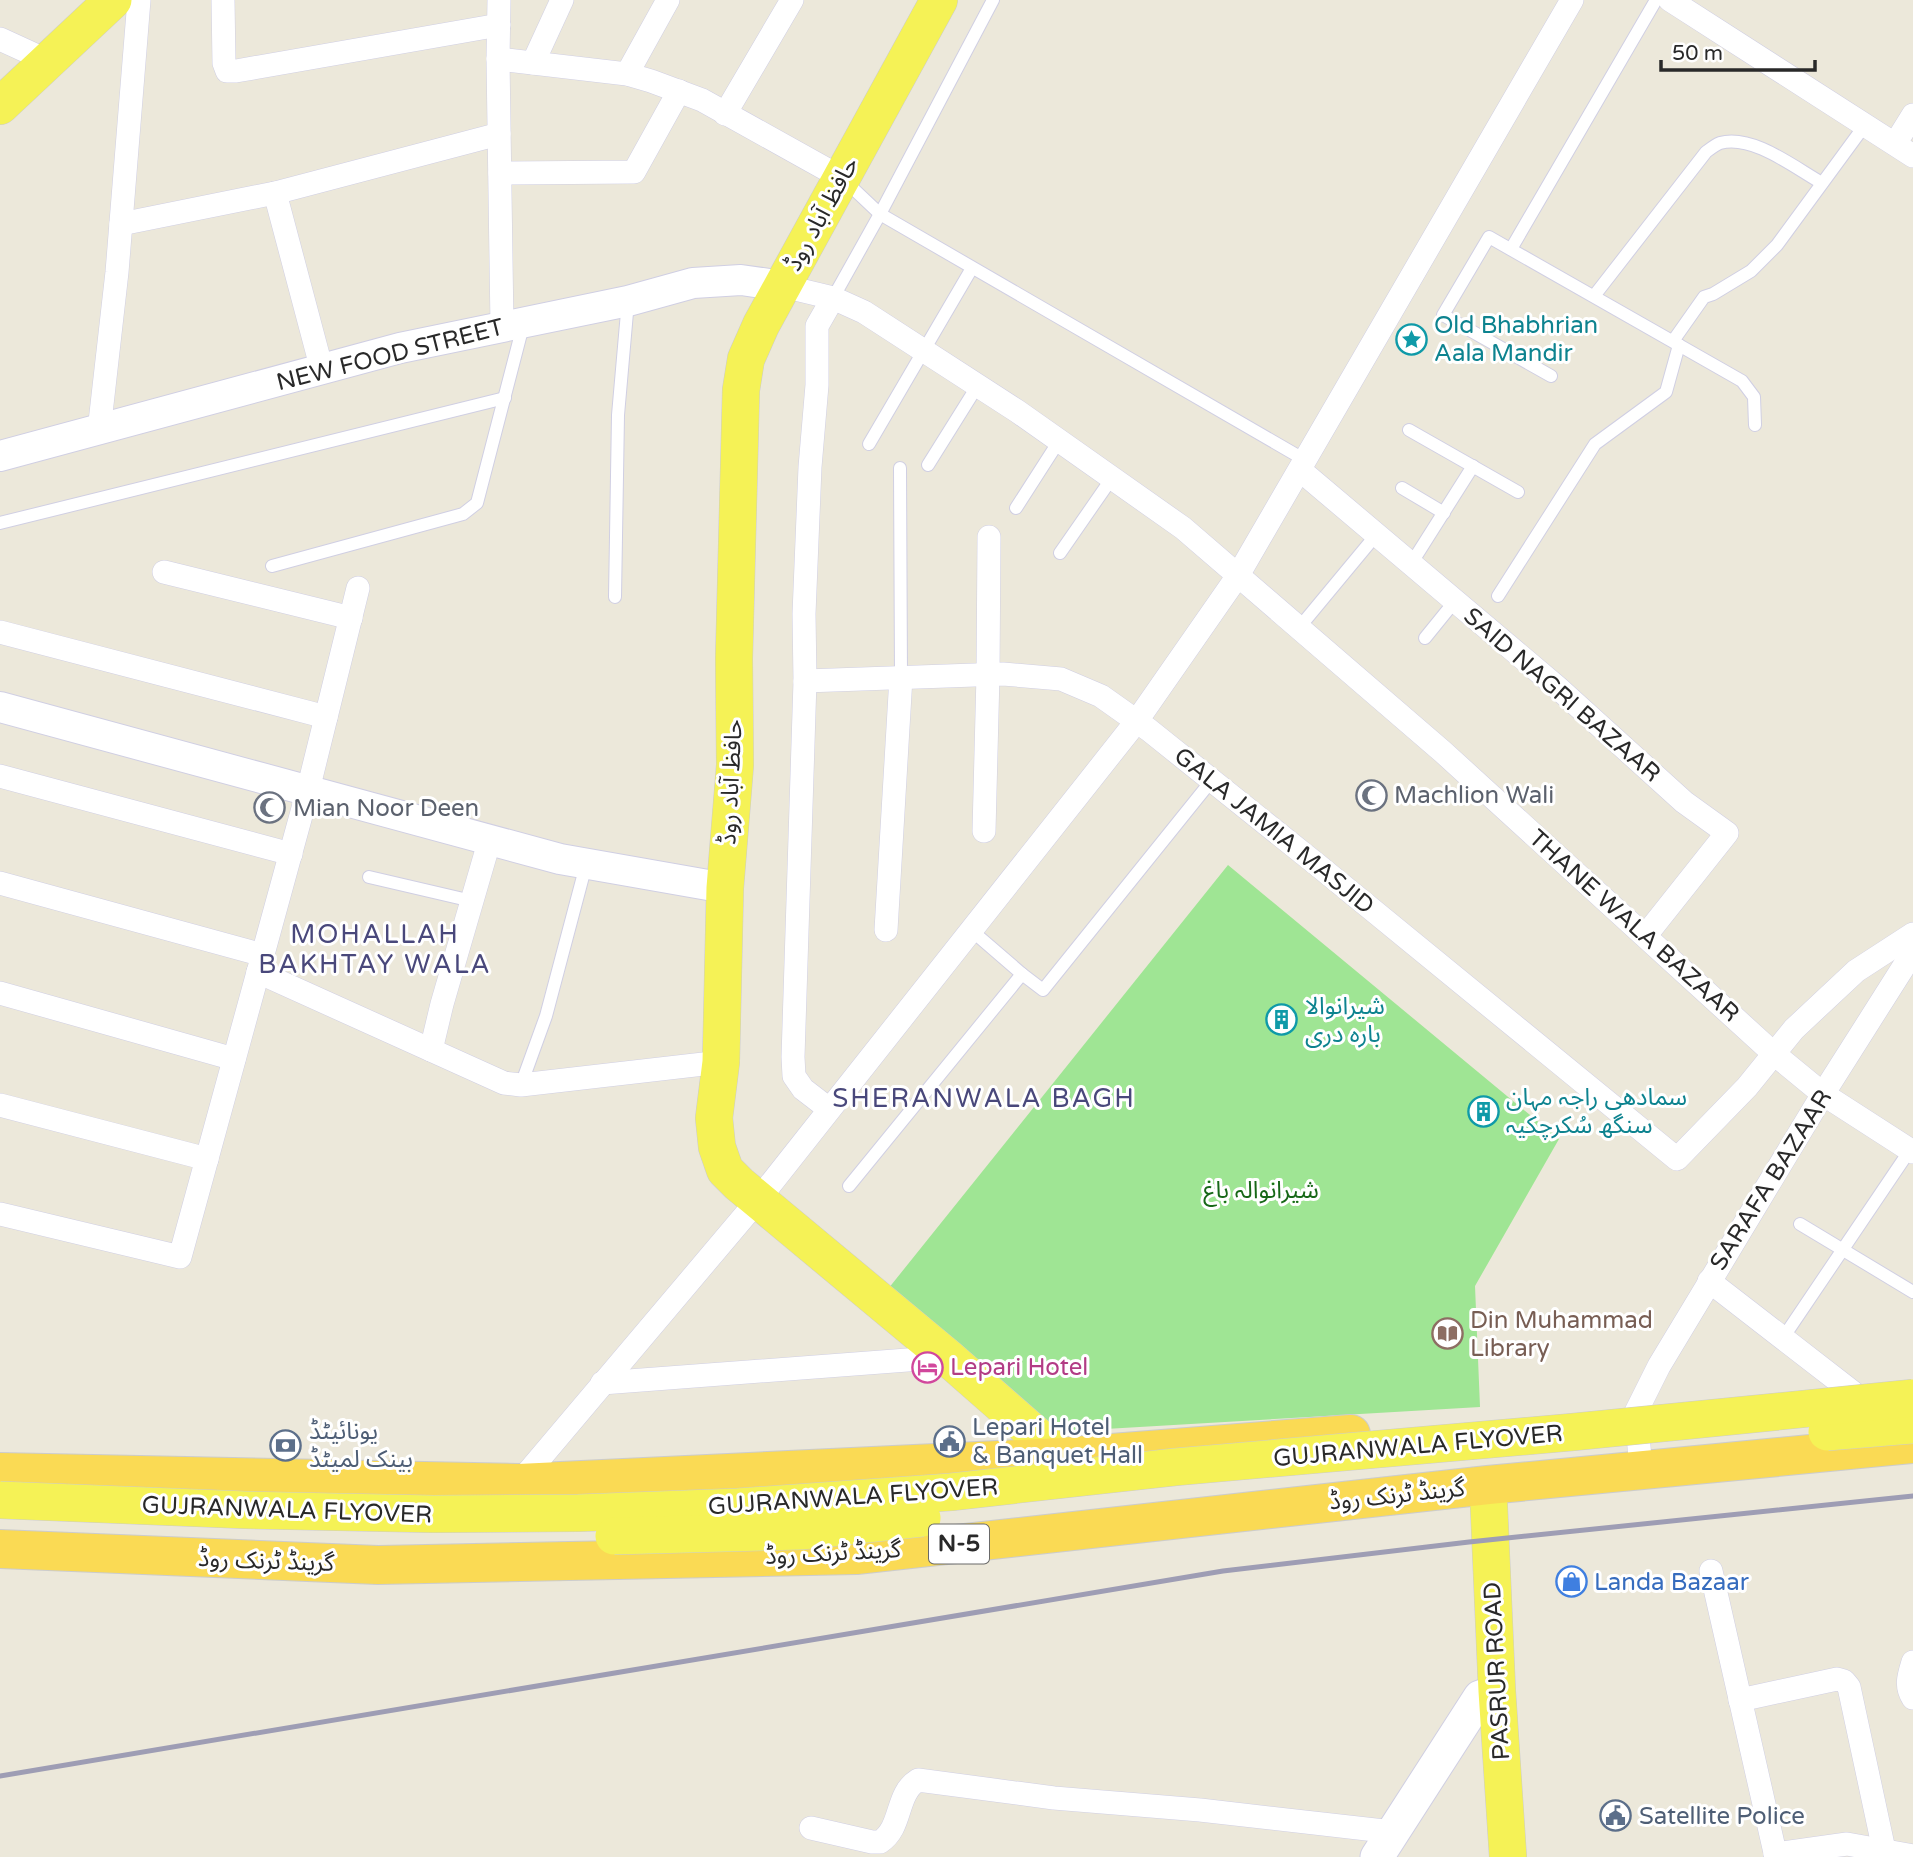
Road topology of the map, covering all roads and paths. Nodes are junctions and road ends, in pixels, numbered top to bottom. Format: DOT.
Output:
graph roads {
  1 [pos="113,0"];
  2 [pos="139,0"];
  3 [pos="223,0"];
  4 [pos="499,0"];
  5 [pos="562,0"];
  6 [pos="668,0"];
  7 [pos="792,0"];
  8 [pos="939,0"];
  9 [pos="993,0"];
  10 [pos="1572,0"];
  11 [pos="1656,0"];
  12 [pos="1670,0"];
  13 [pos="499,24"];
  14 [pos="0,39"];
  15 [pos="498,59"];
  16 [pos="48,61"];
  17 [pos="533,63"];
  18 [pos="626,74"];
  19 [pos="679,92"];
  20 [pos="0,106"];
  21 [pos="725,114"];
  22 [pos="1913,115"];
  23 [pos="1865,125"];
  24 [pos="499,134"];
  25 [pos="1904,150"];
  26 [pos="500,173"];
  27 [pos="842,178"];
  28 [pos="1822,184"];
  29 [pos="275,193"];
  30 [pos="880,214"];
  31 [pos="121,224"];
  32 [pos="1511,249"];
  33 [pos="972,268"];
  34 [pos="783,286"];
  35 [pos="1594,296"];
  36 [pos="833,298"];
  37 [pos="628,301"];
  38 [pos="513,324"];
  39 [pos="1676,343"];
  40 [pos="925,351"];
  41 [pos="322,370"];
  42 [pos="1551,376"];
  43 [pos="978,386"];
  44 [pos="505,398"];
  45 [pos="1755,425"];
  46 [pos="1409,430"];
  47 [pos="99,431"];
  48 [pos="1059,441"];
  49 [pos="869,444"];
  50 [pos="0,456"];
  51 [pos="928,465"];
  52 [pos="1302,465"];
  53 [pos="1473,466"];
  54 [pos="900,468"];
  55 [pos="1112,478"];
  56 [pos="1402,488"];
  57 [pos="1518,492"];
  58 [pos="1016,508"];
  59 [pos="1444,513"];
  60 [pos="0,523"];
  61 [pos="1377,535"];
  62 [pos="989,537"];
  63 [pos="1059,553"];
  64 [pos="1411,564"];
  65 [pos="272,566"];
  66 [pos="164,572"];
  67 [pos="1237,577"];
  68 [pos="358,588"];
  69 [pos="1498,596"];
  70 [pos="615,597"];
  71 [pos="1455,601"];
  72 [pos="351,618"];
  73 [pos="1298,629"];
  74 [pos="0,632"];
  75 [pos="1425,638"];
  76 [pos="988,675"];
  77 [pos="901,677"];
  78 [pos="805,681"];
  79 [pos="0,707"];
  80 [pos="326,717"];
  81 [pos="1136,722"];
  82 [pos="0,776"];
  83 [pos="1212,780"];
  84 [pos="308,790"];
  85 [pos="984,831"];
  86 [pos="490,839"];
  87 [pos="291,854"];
  88 [pos="586,865"];
  89 [pos="369,877"];
  90 [pos="0,883"];
  91 [pos="724,888"];
  92 [pos="472,901"];
  93 [pos="887,930"];
  94 [pos="971,930"];
  95 [pos="1913,934"];
  96 [pos="1646,935"];
  97 [pos="1911,959"];
  98 [pos="260,964"];
  99 [pos="1022,974"];
  100 [pos="0,993"];
  101 [pos="431,1050"];
  102 [pos="1773,1053"];
  103 [pos="234,1059"];
  104 [pos="721,1062"];
  105 [pos="521,1085"];
  106 [pos="1823,1094"];
  107 [pos="0,1105"];
  108 [pos="829,1109"];
  109 [pos="1912,1150"];
  110 [pos="207,1159"];
  111 [pos="849,1186"];
  112 [pos="758,1200"];
  113 [pos="0,1214"];
  114 [pos="1800,1224"];
  115 [pos="1842,1250"];
  116 [pos="1709,1281"];
  117 [pos="1913,1292"];
  118 [pos="1783,1338"];
  119 [pos="947,1356"];
  120 [pos="602,1383"];
  121 [pos="1913,1384"];
  122 [pos="1855,1394"];
  123 [pos="1913,1398"];
  124 [pos="1636,1412"];
  125 [pos="1913,1425"];
  126 [pos="1913,1444"];
  127 [pos="1061,1457"];
  128 [pos="1641,1470"];
  129 [pos="0,1472"];
  130 [pos="519,1483"];
  131 [pos="1477,1486"];
  132 [pos="0,1500"];
  133 [pos="0,1524"];
  134 [pos="0,1549"];
  135 [pos="1711,1571"];
  136 [pos="1489,1694"];
  137 [pos="1740,1700"];
  138 [pos="811,1828"];
  139 [pos="1385,1844"];
  140 [pos="1884,1850"];
  141 [pos="1776,1856"];
  142 [pos="1913,1856"];
  143 [pos="1490,1857"];
  144 [pos="1508,1857"];
  1 -- 16 [label="main road"];
  2 -- 31 [label="street"];
  3 -- 13 [label="street"];
  4 -- 13 [label="street"];
  5 -- 17 [label="street"];
  6 -- 18 [label="street"];
  7 -- 21 [label="street"];
  8 -- 27 [label="main road, حافظ آباد روڈ"];
  9 -- 30 [label="lane"];
  10 -- 52 [label="street"];
  11 -- 32 [label="lane"];
  12 -- 23 [label="street"];
  13 -- 15 [label="street"];
  14 -- 16 [label="street"];
  15 -- 17 [label="street"];
  15 -- 24 [label="street"];
  16 -- 20 [label="main road"];
  17 -- 18 [label="street"];
  18 -- 19 [label="street"];
  19 -- 21 [label="street"];
  19 -- 26 [label="street"];
  21 -- 27 [label="street"];
  22 -- 25 [label="street"];
  23 -- 25 [label="street"];
  23 -- 28 [label="lane"];
  24 -- 26 [label="street"];
  24 -- 29 [label="street"];
  26 -- 38 [label="street"];
  27 -- 30 [label="lane"];
  27 -- 34 [label="main road, حافظ آباد روڈ"];
  28 -- 35 [label="lane"];
  28 -- 39 [label="lane"];
  29 -- 31 [label="street"];
  29 -- 41 [label="street"];
  30 -- 33 [label="lane"];
  30 -- 36 [label="lane"];
  31 -- 47 [label="street"];
  32 -- 35 [label="lane"];
  32 -- 42 [label="lane"];
  33 -- 40 [label="lane"];
  33 -- 52 [label="lane"];
  34 -- 36 [label="street, THANE WALA BAZAAR"];
  34 -- 37 [label="street, NEW FOOD STREET"];
  34 -- 91 [label="main road, حافظ آباد روڈ"];
  35 -- 39 [label="lane"];
  36 -- 40 [label="street, THANE WALA BAZAAR"];
  36 -- 78 [label="street"];
  37 -- 38 [label="street, NEW FOOD STREET"];
  37 -- 70 [label="lane"];
  38 -- 41 [label="street, NEW FOOD STREET"];
  38 -- 44 [label="lane"];
  39 -- 45 [label="lane"];
  39 -- 69 [label="lane"];
  40 -- 43 [label="street, THANE WALA BAZAAR"];
  40 -- 49 [label="lane"];
  41 -- 47 [label="street, NEW FOOD STREET"];
  43 -- 48 [label="street, THANE WALA BAZAAR"];
  43 -- 51 [label="lane"];
  44 -- 60 [label="lane"];
  44 -- 65 [label="lane"];
  46 -- 53 [label="lane"];
  47 -- 50 [label="street, NEW FOOD STREET"];
  48 -- 55 [label="street, THANE WALA BAZAAR"];
  48 -- 58 [label="lane"];
  52 -- 61 [label="street, SAID NAGRI BAZAAR"];
  52 -- 67 [label="street"];
  53 -- 57 [label="lane"];
  53 -- 59 [label="lane"];
  54 -- 77 [label="lane"];
  55 -- 63 [label="lane"];
  55 -- 67 [label="street, THANE WALA BAZAAR"];
  56 -- 59 [label="lane"];
  59 -- 64 [label="lane"];
  61 -- 64 [label="street, SAID NAGRI BAZAAR"];
  61 -- 73 [label="lane"];
  62 -- 76 [label="street"];
  64 -- 71 [label="street, SAID NAGRI BAZAAR"];
  66 -- 72 [label="street"];
  67 -- 73 [label="street, THANE WALA BAZAAR"];
  67 -- 81 [label="street"];
  68 -- 72 [label="street"];
  71 -- 75 [label="lane"];
  71 -- 96 [label="street, SAID NAGRI BAZAAR"];
  72 -- 80 [label="street"];
  73 -- 96 [label="street, THANE WALA BAZAAR"];
  74 -- 80 [label="street"];
  76 -- 77 [label="street, GALA JAMIA MASJID"];
  76 -- 81 [label="street, GALA JAMIA MASJID"];
  76 -- 85 [label="street"];
  77 -- 78 [label="street, GALA JAMIA MASJID"];
  77 -- 93 [label="street"];
  78 -- 108 [label="street"];
  79 -- 84 [label="street"];
  80 -- 84 [label="street"];
  81 -- 83 [label="street, GALA JAMIA MASJID"];
  81 -- 94 [label="street"];
  82 -- 87 [label="street"];
  83 -- 99 [label="lane"];
  83 -- 102 [label="street, GALA JAMIA MASJID"];
  84 -- 86 [label="street"];
  84 -- 87 [label="street"];
  86 -- 88 [label="street"];
  86 -- 92 [label="street"];
  87 -- 98 [label="street"];
  88 -- 91 [label="street"];
  88 -- 105 [label="lane"];
  89 -- 92 [label="lane"];
  90 -- 98 [label="street"];
  91 -- 104 [label="main road, حافظ آباد روڈ"];
  92 -- 101 [label="street"];
  94 -- 99 [label="lane"];
  94 -- 108 [label="street"];
  95 -- 102 [label="street"];
  96 -- 102 [label="street, THANE WALA BAZAAR"];
  97 -- 106 [label="street, SARAFA BAZAAR"];
  98 -- 101 [label="street"];
  98 -- 103 [label="street"];
  99 -- 111 [label="lane"];
  100 -- 103 [label="street"];
  101 -- 105 [label="street"];
  102 -- 106 [label="street, THANE WALA BAZAAR"];
  103 -- 110 [label="street"];
  104 -- 105 [label="street"];
  104 -- 112 [label="main road, حافظ آباد روڈ"];
  106 -- 109 [label="street, THANE WALA BAZAAR"];
  106 -- 116 [label="street, SARAFA BAZAAR"];
  107 -- 110 [label="street"];
  108 -- 112 [label="street"];
  109 -- 115 [label="lane"];
  110 -- 113 [label="street"];
  112 -- 119 [label="main road, حافظ آباد روڈ"];
  112 -- 120 [label="street"];
  114 -- 115 [label="lane"];
  115 -- 117 [label="lane"];
  115 -- 118 [label="lane"];
  116 -- 118 [label="street"];
  116 -- 124 [label="street, SARAFA BAZAAR"];
  118 -- 122 [label="street"];
  119 -- 120 [label="street"];
  119 -- 127 [label="main road, حافظ آباد روڈ"];
  120 -- 130 [label="street"];
  121 -- 122 [label="highway"];
  122 -- 124 [label="highway"];
  123 -- 132 [label="main road, GUJRANWALA FLYOVER, bridge"];
  124 -- 127 [label="highway"];
  124 -- 128 [label="street"];
  125 -- 133 [label="main road, GUJRANWALA FLYOVER, bridge"];
  126 -- 128 [label="highway, گرینڈ ٹرنک روڈ / N-5"];
  127 -- 130 [label="highway"];
  128 -- 131 [label="highway, گرینڈ ٹرنک روڈ / N-5"];
  129 -- 130 [label="highway"];
  131 -- 134 [label="highway, گرینڈ ٹرنک روڈ / N-5"];
  131 -- 136 [label="main road, PASRUR ROAD"];
  135 -- 137 [label="street"];
  136 -- 139 [label="main road"];
  136 -- 143 [label="main road, PASRUR ROAD"];
  136 -- 144 [label="main road, PASRUR ROAD"];
  137 -- 140 [label="street"];
  137 -- 141 [label="street"];
  138 -- 139 [label="street"];
  140 -- 141 [label="street"];
  140 -- 142 [label="street"];
}
